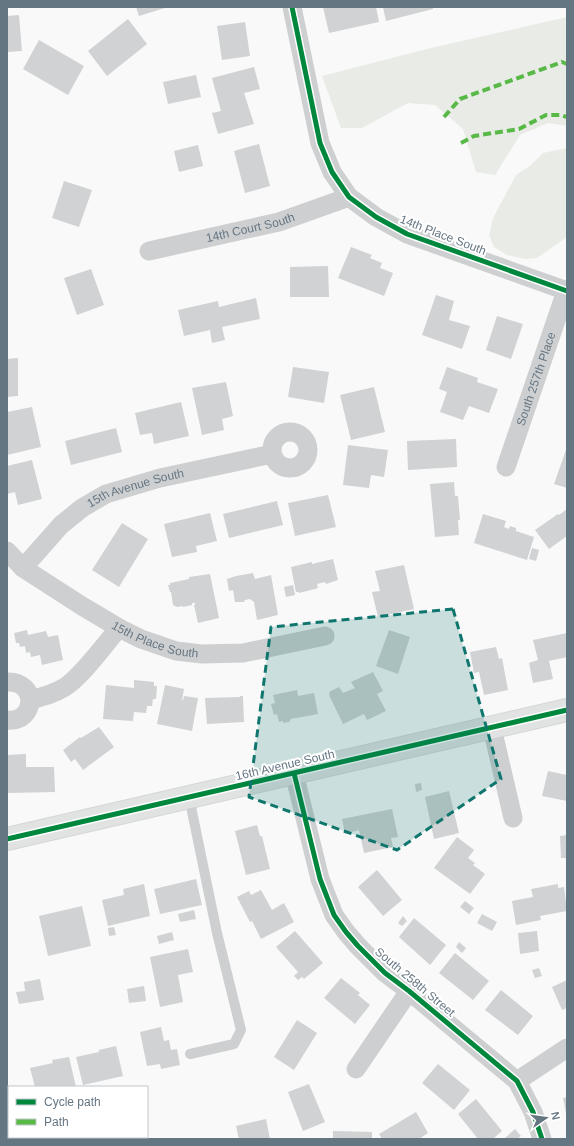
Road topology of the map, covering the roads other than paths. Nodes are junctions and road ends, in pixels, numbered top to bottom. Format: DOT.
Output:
graph roads {
  1 [pos="292,7"];
  2 [pos="349,197"];
  3 [pos="148,251"];
  4 [pos="566,291"];
  5 [pos="272,454"];
  6 [pos="506,467"];
  7 [pos="7,551"];
  8 [pos="23,568"];
  9 [pos="119,628"];
  10 [pos="325,636"];
  11 [pos="7,682"];
  12 [pos="30,700"];
  13 [pos="567,710"];
  14 [pos="7,720"];
  15 [pos="492,728"];
  16 [pos="294,773"];
  17 [pos="189,797"];
  18 [pos="512,818"];
  19 [pos="7,839"];
  20 [pos="409,991"];
  21 [pos="567,1048"];
  22 [pos="190,1054"];
  23 [pos="356,1069"];
  24 [pos="517,1081"];
  25 [pos="542,1139"];
  1 -- 2 [label="street, 14th Place South"];
  2 -- 3 [label="street, 14th Court South"];
  2 -- 4 [label="street, 14th Place South"];
  4 -- 6 [label="street, South 257th Place"];
  5 -- 8 [label="street, 15th Avenue South"];
  7 -- 8 [label="street, 15th Place South"];
  8 -- 9 [label="street, 15th Place South"];
  9 -- 10 [label="street, 15th Place South"];
  9 -- 12 [label="street"];
  11 -- 12 [label="street"];
  12 -- 14 [label="street"];
  13 -- 15 [label="main road, 16th Avenue South"];
  15 -- 16 [label="main road, 16th Avenue South"];
  15 -- 18 [label="street"];
  16 -- 17 [label="main road, 16th Avenue South"];
  16 -- 20 [label="street, South 258th Street"];
  17 -- 19 [label="main road, 16th Avenue South"];
  17 -- 22 [label="lane"];
  20 -- 23 [label="street"];
  20 -- 24 [label="street, South 258th Street"];
  21 -- 24 [label="street"];
  24 -- 25 [label="street, South 258th Street"];
}
